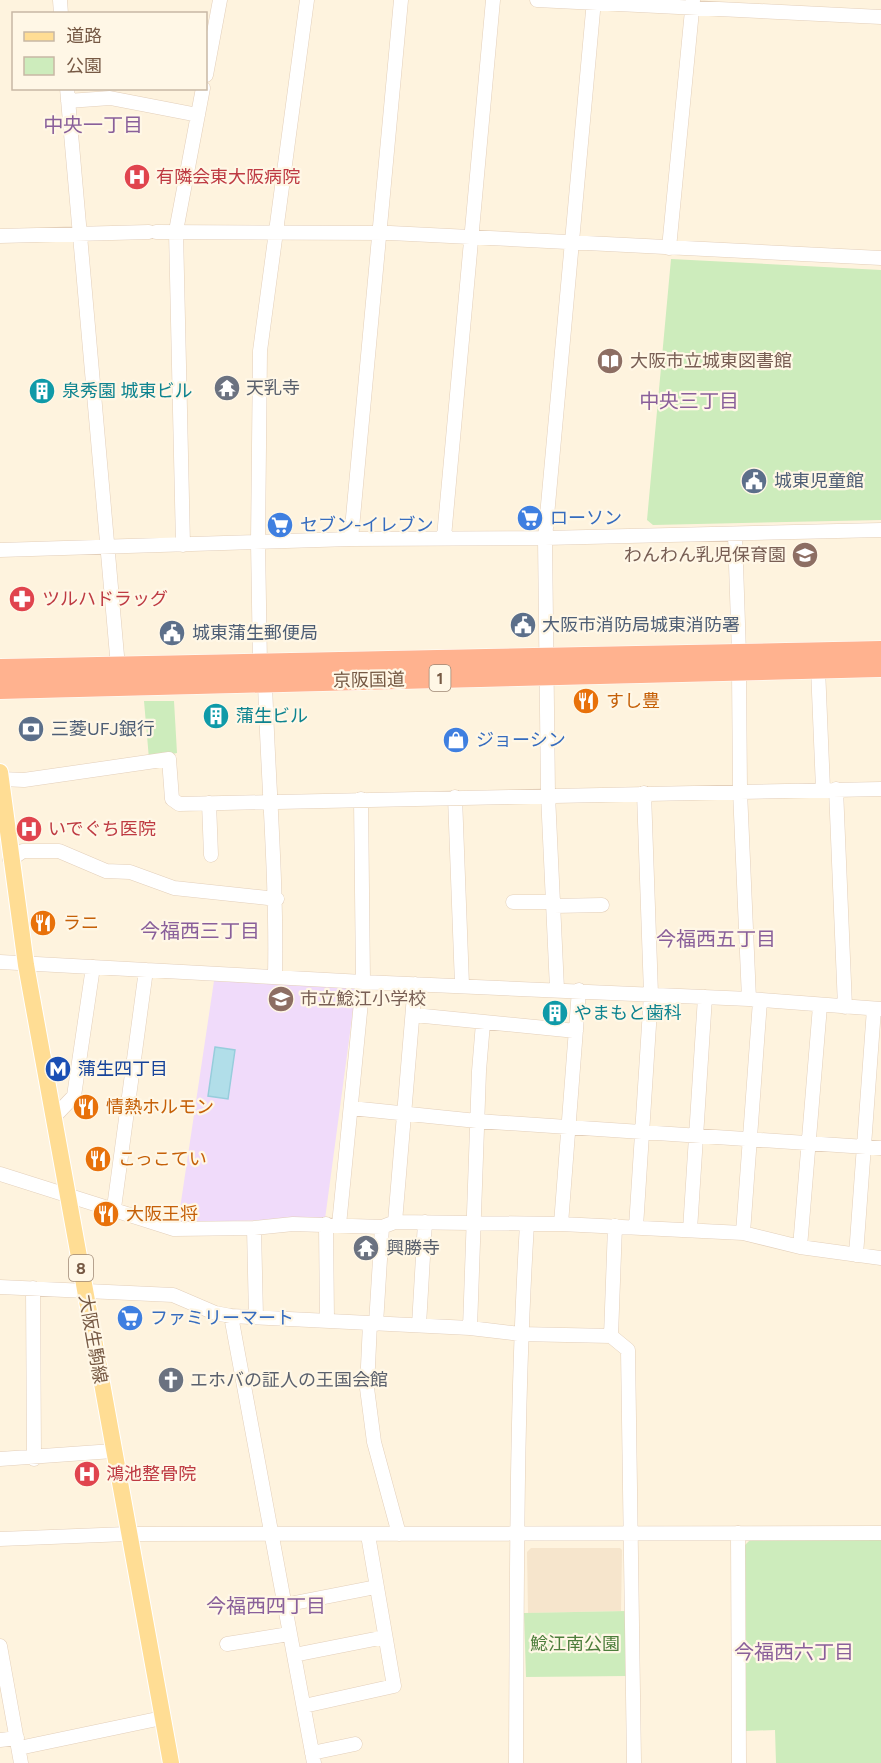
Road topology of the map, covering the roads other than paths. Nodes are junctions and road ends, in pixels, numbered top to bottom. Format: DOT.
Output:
graph roads {
  1 [pos="220,0"];
  2 [pos="307,0"];
  3 [pos="401,0"];
  4 [pos="493,0"];
  5 [pos="537,0"];
  6 [pos="594,2"];
  7 [pos="693,4"];
  8 [pos="787,6"];
  9 [pos="881,17"];
  10 [pos="207,70"];
  11 [pos="203,90"];
  12 [pos="68,95"];
  13 [pos="198,115"];
  14 [pos="176,231"];
  15 [pos="278,232"];
  16 [pos="80,233"];
  17 [pos="381,233"];
  18 [pos="0,236"];
  19 [pos="470,239"];
  20 [pos="572,243"];
  21 [pos="669,248"];
  22 [pos="881,258"];
  23 [pos="881,530"];
  24 [pos="735,534"];
  25 [pos="444,537"];
  26 [pos="545,538"];
  27 [pos="351,539"];
  28 [pos="258,542"];
  29 [pos="183,545"];
  30 [pos="106,548"];
  31 [pos="0,550"];
  32 [pos="881,651"];
  33 [pos="739,662"];
  34 [pos="118,666"];
  35 [pos="547,667"];
  36 [pos="881,667"];
  37 [pos="818,668"];
  38 [pos="0,669"];
  39 [pos="263,674"];
  40 [pos="0,689"];
  41 [pos="0,772"];
  42 [pos="1,778"];
  43 [pos="830,789"];
  44 [pos="881,789"];
  45 [pos="740,791"];
  46 [pos="644,793"];
  47 [pos="548,795"];
  48 [pos="454,797"];
  49 [pos="361,799"];
  50 [pos="269,800"];
  51 [pos="209,803"];
  52 [pos="211,855"];
  53 [pos="10,860"];
  54 [pos="277,899"];
  55 [pos="513,902"];
  56 [pos="554,904"];
  57 [pos="602,905"];
  58 [pos="1,962"];
  59 [pos="26,965"];
  60 [pos="93,967"];
  61 [pos="146,970"];
  62 [pos="275,977"];
  63 [pos="363,982"];
  64 [pos="415,984"];
  65 [pos="462,985"];
  66 [pos="557,989"];
  67 [pos="579,990"];
  68 [pos="651,994"];
  69 [pos="705,997"];
  70 [pos="754,1000"];
  71 [pos="820,1006"];
  72 [pos="844,1007"];
  73 [pos="877,1009"];
  74 [pos="414,1015"];
  75 [pos="483,1023"];
  76 [pos="576,1031"];
  77 [pos="351,1108"];
  78 [pos="405,1113"];
  79 [pos="54,1117"];
  80 [pos="477,1121"];
  81 [pos="569,1127"];
  82 [pos="643,1131"];
  83 [pos="694,1135"];
  84 [pos="749,1138"];
  85 [pos="808,1143"];
  86 [pos="864,1147"];
  87 [pos="881,1148"];
  88 [pos="0,1174"];
  89 [pos="68,1196"];
  90 [pos="114,1208"];
  91 [pos="425,1222"];
  92 [pos="476,1222"];
  93 [pos="389,1224"];
  94 [pos="527,1224"];
  95 [pos="561,1224"];
  96 [pos="333,1225"];
  97 [pos="615,1226"];
  98 [pos="636,1227"];
  99 [pos="254,1228"];
  100 [pos="690,1230"];
  101 [pos="743,1233"];
  102 [pos="800,1247"];
  103 [pos="856,1255"];
  104 [pos="881,1258"];
  105 [pos="0,1287"];
  106 [pos="33,1288"];
  107 [pos="85,1292"];
  108 [pos="231,1316"];
  109 [pos="256,1317"];
  110 [pos="327,1320"];
  111 [pos="373,1323"];
  112 [pos="419,1325"];
  113 [pos="470,1328"];
  114 [pos="520,1334"];
  115 [pos="611,1336"];
  116 [pos="114,1450"];
  117 [pos="34,1459"];
  118 [pos="0,1460"];
  119 [pos="632,1533"];
  120 [pos="738,1533"];
  121 [pos="881,1533"];
  122 [pos="127,1534"];
  123 [pos="399,1534"];
  124 [pos="368,1535"];
  125 [pos="516,1535"];
  126 [pos="271,1536"];
  127 [pos="0,1539"];
  128 [pos="376,1587"];
  129 [pos="284,1605"];
  130 [pos="289,1634"];
  131 [pos="385,1637"];
  132 [pos="227,1644"];
  133 [pos="0,1646"];
  134 [pos="294,1655"];
  135 [pos="304,1706"];
  136 [pos="162,1718"];
  137 [pos="0,1740"];
  138 [pos="18,1743"];
  139 [pos="355,1744"];
  140 [pos="313,1758"];
  141 [pos="21,1763"];
  142 [pos="171,1763"];
  143 [pos="516,1763"];
  144 [pos="634,1763"];
  145 [pos="739,1763"];
  1 -- 10 [label="street"];
  2 -- 15 [label="street"];
  3 -- 17 [label="street"];
  4 -- 19 [label="street"];
  5 -- 6 [label="street"];
  6 -- 7 [label="street"];
  6 -- 20 [label="street"];
  7 -- 8 [label="street"];
  7 -- 21 [label="street"];
  8 -- 9 [label="street"];
  11 -- 13 [label="street"];
  12 -- 13 [label="street"];
  12 -- 16 [label="street"];
  13 -- 14 [label="street"];
  14 -- 15 [label="street"];
  14 -- 16 [label="street"];
  14 -- 29 [label="street"];
  15 -- 17 [label="street"];
  15 -- 28 [label="street"];
  16 -- 18 [label="street"];
  16 -- 30 [label="street"];
  17 -- 19 [label="street"];
  17 -- 27 [label="street"];
  19 -- 20 [label="street"];
  19 -- 25 [label="street"];
  20 -- 21 [label="street"];
  20 -- 26 [label="street"];
  21 -- 22 [label="street"];
  23 -- 24 [label="street"];
  24 -- 26 [label="street"];
  24 -- 33 [label="street"];
  25 -- 26 [label="street"];
  25 -- 27 [label="street"];
  26 -- 35 [label="street"];
  27 -- 28 [label="street"];
  28 -- 29 [label="street"];
  28 -- 39 [label="street"];
  29 -- 30 [label="street"];
  30 -- 31 [label="street"];
  30 -- 34 [label="street"];
  32 -- 33 [label="highway, 京阪国道 / 1"];
  33 -- 35 [label="highway, 京阪国道 / 1"];
  33 -- 37 [label="highway, 京阪国道 / 1"];
  33 -- 45 [label="street"];
  34 -- 38 [label="highway, 京阪国道 / 1"];
  34 -- 39 [label="highway, 京阪国道 / 1"];
  35 -- 39 [label="highway, 京阪国道 / 1"];
  35 -- 47 [label="street"];
  36 -- 37 [label="highway, 京阪国道 / 1"];
  37 -- 43 [label="street"];
  39 -- 40 [label="highway, 京阪国道 / 1"];
  39 -- 50 [label="street"];
  41 -- 42 [label="main road, 大阪生駒線 / 8"];
  42 -- 51 [label="street"];
  42 -- 53 [label="main road, 大阪生駒線 / 8"];
  43 -- 44 [label="street"];
  43 -- 45 [label="street"];
  43 -- 72 [label="street"];
  45 -- 46 [label="street"];
  45 -- 70 [label="street"];
  46 -- 47 [label="street"];
  46 -- 68 [label="street"];
  47 -- 48 [label="street"];
  47 -- 56 [label="street"];
  48 -- 49 [label="street"];
  48 -- 65 [label="street"];
  49 -- 50 [label="street"];
  49 -- 63 [label="street"];
  50 -- 51 [label="street"];
  50 -- 54 [label="street"];
  51 -- 52 [label="street"];
  53 -- 54 [label="street"];
  53 -- 59 [label="main road, 大阪生駒線 / 8"];
  54 -- 62 [label="street"];
  55 -- 56 [label="street"];
  56 -- 57 [label="street"];
  56 -- 66 [label="street"];
  58 -- 59 [label="street"];
  59 -- 60 [label="street"];
  59 -- 79 [label="main road, 大阪生駒線 / 8"];
  60 -- 61 [label="street"];
  60 -- 79 [label="street"];
  61 -- 62 [label="street"];
  61 -- 90 [label="street"];
  62 -- 63 [label="street"];
  63 -- 64 [label="street"];
  63 -- 77 [label="street"];
  64 -- 65 [label="street"];
  64 -- 74 [label="street"];
  65 -- 66 [label="street"];
  66 -- 67 [label="street"];
  67 -- 68 [label="street"];
  67 -- 76 [label="street"];
  68 -- 69 [label="street"];
  68 -- 82 [label="street"];
  69 -- 70 [label="street"];
  69 -- 83 [label="street"];
  70 -- 71 [label="street"];
  70 -- 84 [label="street"];
  71 -- 72 [label="street"];
  71 -- 85 [label="street"];
  72 -- 73 [label="street"];
  73 -- 86 [label="street"];
  74 -- 75 [label="street"];
  74 -- 78 [label="street"];
  75 -- 76 [label="street"];
  75 -- 80 [label="street"];
  76 -- 81 [label="street"];
  77 -- 78 [label="street"];
  77 -- 96 [label="street"];
  78 -- 80 [label="street"];
  78 -- 93 [label="street"];
  79 -- 89 [label="main road, 大阪生駒線 / 8"];
  80 -- 81 [label="street"];
  80 -- 92 [label="street"];
  81 -- 82 [label="street"];
  81 -- 95 [label="street"];
  82 -- 83 [label="street"];
  82 -- 98 [label="street"];
  83 -- 84 [label="street"];
  83 -- 100 [label="street"];
  84 -- 85 [label="street"];
  84 -- 101 [label="street"];
  85 -- 86 [label="street"];
  85 -- 102 [label="street"];
  86 -- 87 [label="street"];
  86 -- 103 [label="street"];
  88 -- 89 [label="street"];
  89 -- 90 [label="street"];
  89 -- 107 [label="main road, 大阪生駒線 / 8"];
  90 -- 99 [label="street"];
  91 -- 92 [label="street"];
  91 -- 93 [label="street"];
  91 -- 112 [label="street"];
  92 -- 94 [label="street"];
  92 -- 113 [label="street"];
  93 -- 96 [label="street"];
  93 -- 111 [label="street"];
  94 -- 95 [label="street"];
  94 -- 114 [label="street"];
  95 -- 97 [label="street"];
  96 -- 99 [label="street"];
  96 -- 110 [label="street"];
  97 -- 98 [label="street"];
  97 -- 115 [label="street"];
  98 -- 100 [label="street"];
  99 -- 109 [label="street"];
  100 -- 101 [label="street"];
  101 -- 102 [label="street"];
  102 -- 103 [label="street"];
  103 -- 104 [label="street"];
  105 -- 106 [label="street"];
  106 -- 107 [label="street"];
  106 -- 117 [label="street"];
  107 -- 108 [label="street"];
  107 -- 116 [label="main road, 大阪生駒線 / 8"];
  108 -- 109 [label="street"];
  108 -- 126 [label="street"];
  109 -- 110 [label="street"];
  110 -- 111 [label="street"];
  111 -- 112 [label="street"];
  111 -- 123 [label="street"];
  112 -- 113 [label="street"];
  113 -- 114 [label="street"];
  114 -- 115 [label="street"];
  114 -- 125 [label="street"];
  115 -- 119 [label="street"];
  116 -- 117 [label="street"];
  116 -- 122 [label="main road, 大阪生駒線 / 8"];
  117 -- 118 [label="street"];
  119 -- 120 [label="street"];
  119 -- 125 [label="street"];
  119 -- 144 [label="street"];
  120 -- 121 [label="street"];
  120 -- 145 [label="street"];
  122 -- 126 [label="street"];
  122 -- 127 [label="street"];
  122 -- 136 [label="main road, 大阪生駒線 / 8"];
  123 -- 124 [label="street"];
  123 -- 125 [label="street"];
  124 -- 126 [label="street"];
  124 -- 128 [label="street"];
  125 -- 143 [label="street"];
  126 -- 129 [label="street"];
  128 -- 129 [label="street"];
  128 -- 131 [label="street"];
  129 -- 130 [label="street"];
  130 -- 132 [label="street"];
  130 -- 134 [label="street"];
  131 -- 134 [label="street"];
  131 -- 135 [label="street"];
  133 -- 138 [label="street"];
  134 -- 135 [label="street"];
  135 -- 140 [label="street"];
  136 -- 138 [label="street"];
  136 -- 142 [label="main road, 大阪生駒線 / 8"];
  137 -- 138 [label="street"];
  138 -- 141 [label="street"];
  139 -- 140 [label="street"];
}
